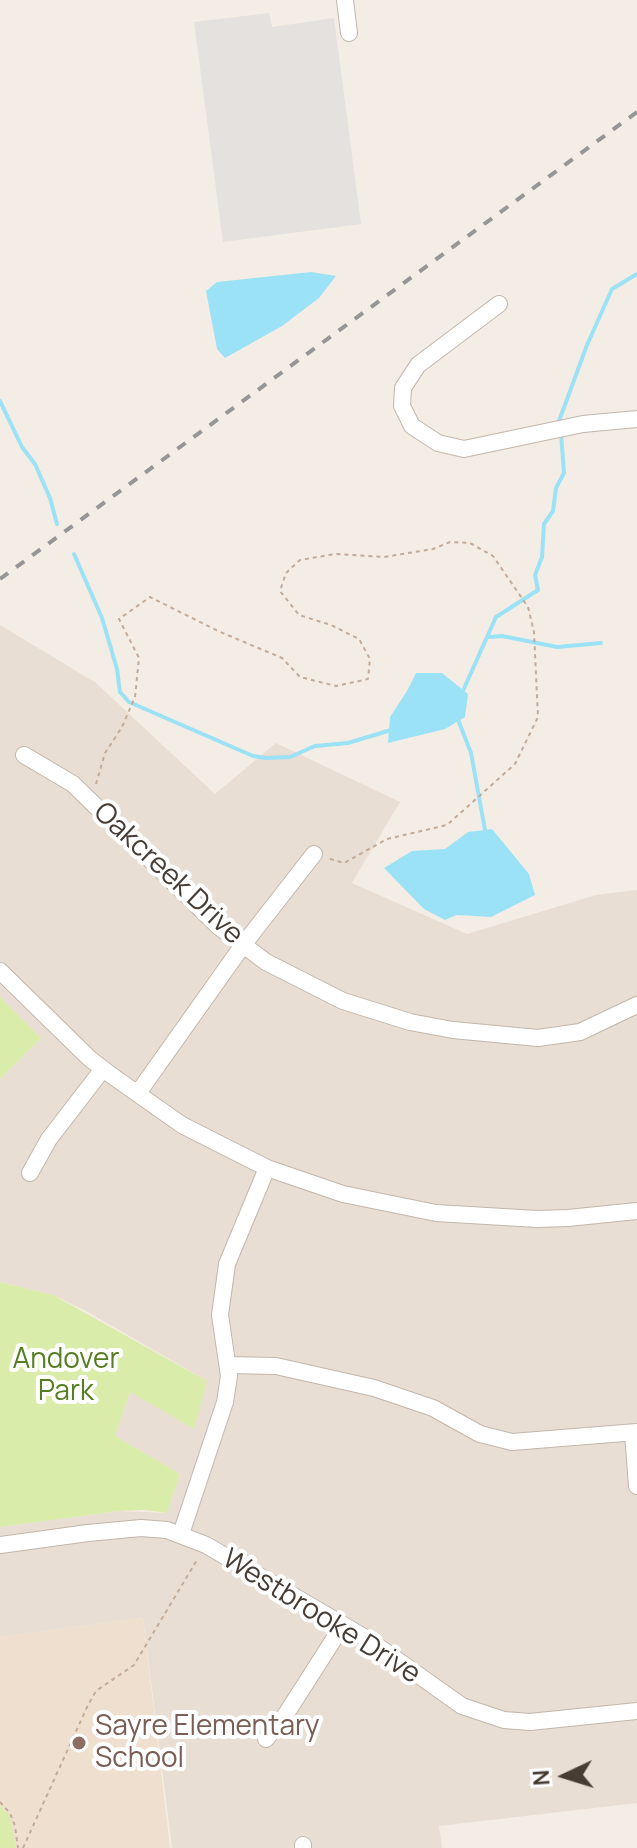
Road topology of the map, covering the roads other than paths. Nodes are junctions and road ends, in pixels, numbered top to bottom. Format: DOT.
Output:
graph roads {
  1 [pos="345,0"];
  2 [pos="349,33"];
  3 [pos="499,304"];
  4 [pos="637,419"];
  5 [pos="24,755"];
  6 [pos="314,854"];
  7 [pos="243,945"];
  8 [pos="0,971"];
  9 [pos="637,1005"];
  10 [pos="103,1069"];
  11 [pos="138,1093"];
  12 [pos="267,1168"];
  13 [pos="30,1173"];
  14 [pos="637,1211"];
  15 [pos="228,1365"];
  16 [pos="635,1433"];
  17 [pos="637,1486"];
  18 [pos="181,1534"];
  19 [pos="0,1545"];
  20 [pos="343,1625"];
  21 [pos="637,1711"];
  22 [pos="266,1739"];
  1 -- 2 [label="street"];
  3 -- 4 [label="street"];
  5 -- 7 [label="street, Oakcreek Drive"];
  6 -- 7 [label="street"];
  7 -- 9 [label="street, Oakcreek Drive"];
  7 -- 11 [label="street"];
  8 -- 10 [label="street"];
  10 -- 11 [label="street"];
  10 -- 13 [label="street"];
  11 -- 12 [label="street"];
  12 -- 14 [label="street"];
  12 -- 15 [label="street"];
  15 -- 16 [label="street"];
  15 -- 18 [label="street"];
  16 -- 17 [label="street"];
  18 -- 19 [label="street, Westbrooke Drive"];
  18 -- 20 [label="street, Westbrooke Drive"];
  20 -- 21 [label="street, Westbrooke Drive"];
  20 -- 22 [label="street"];
}
